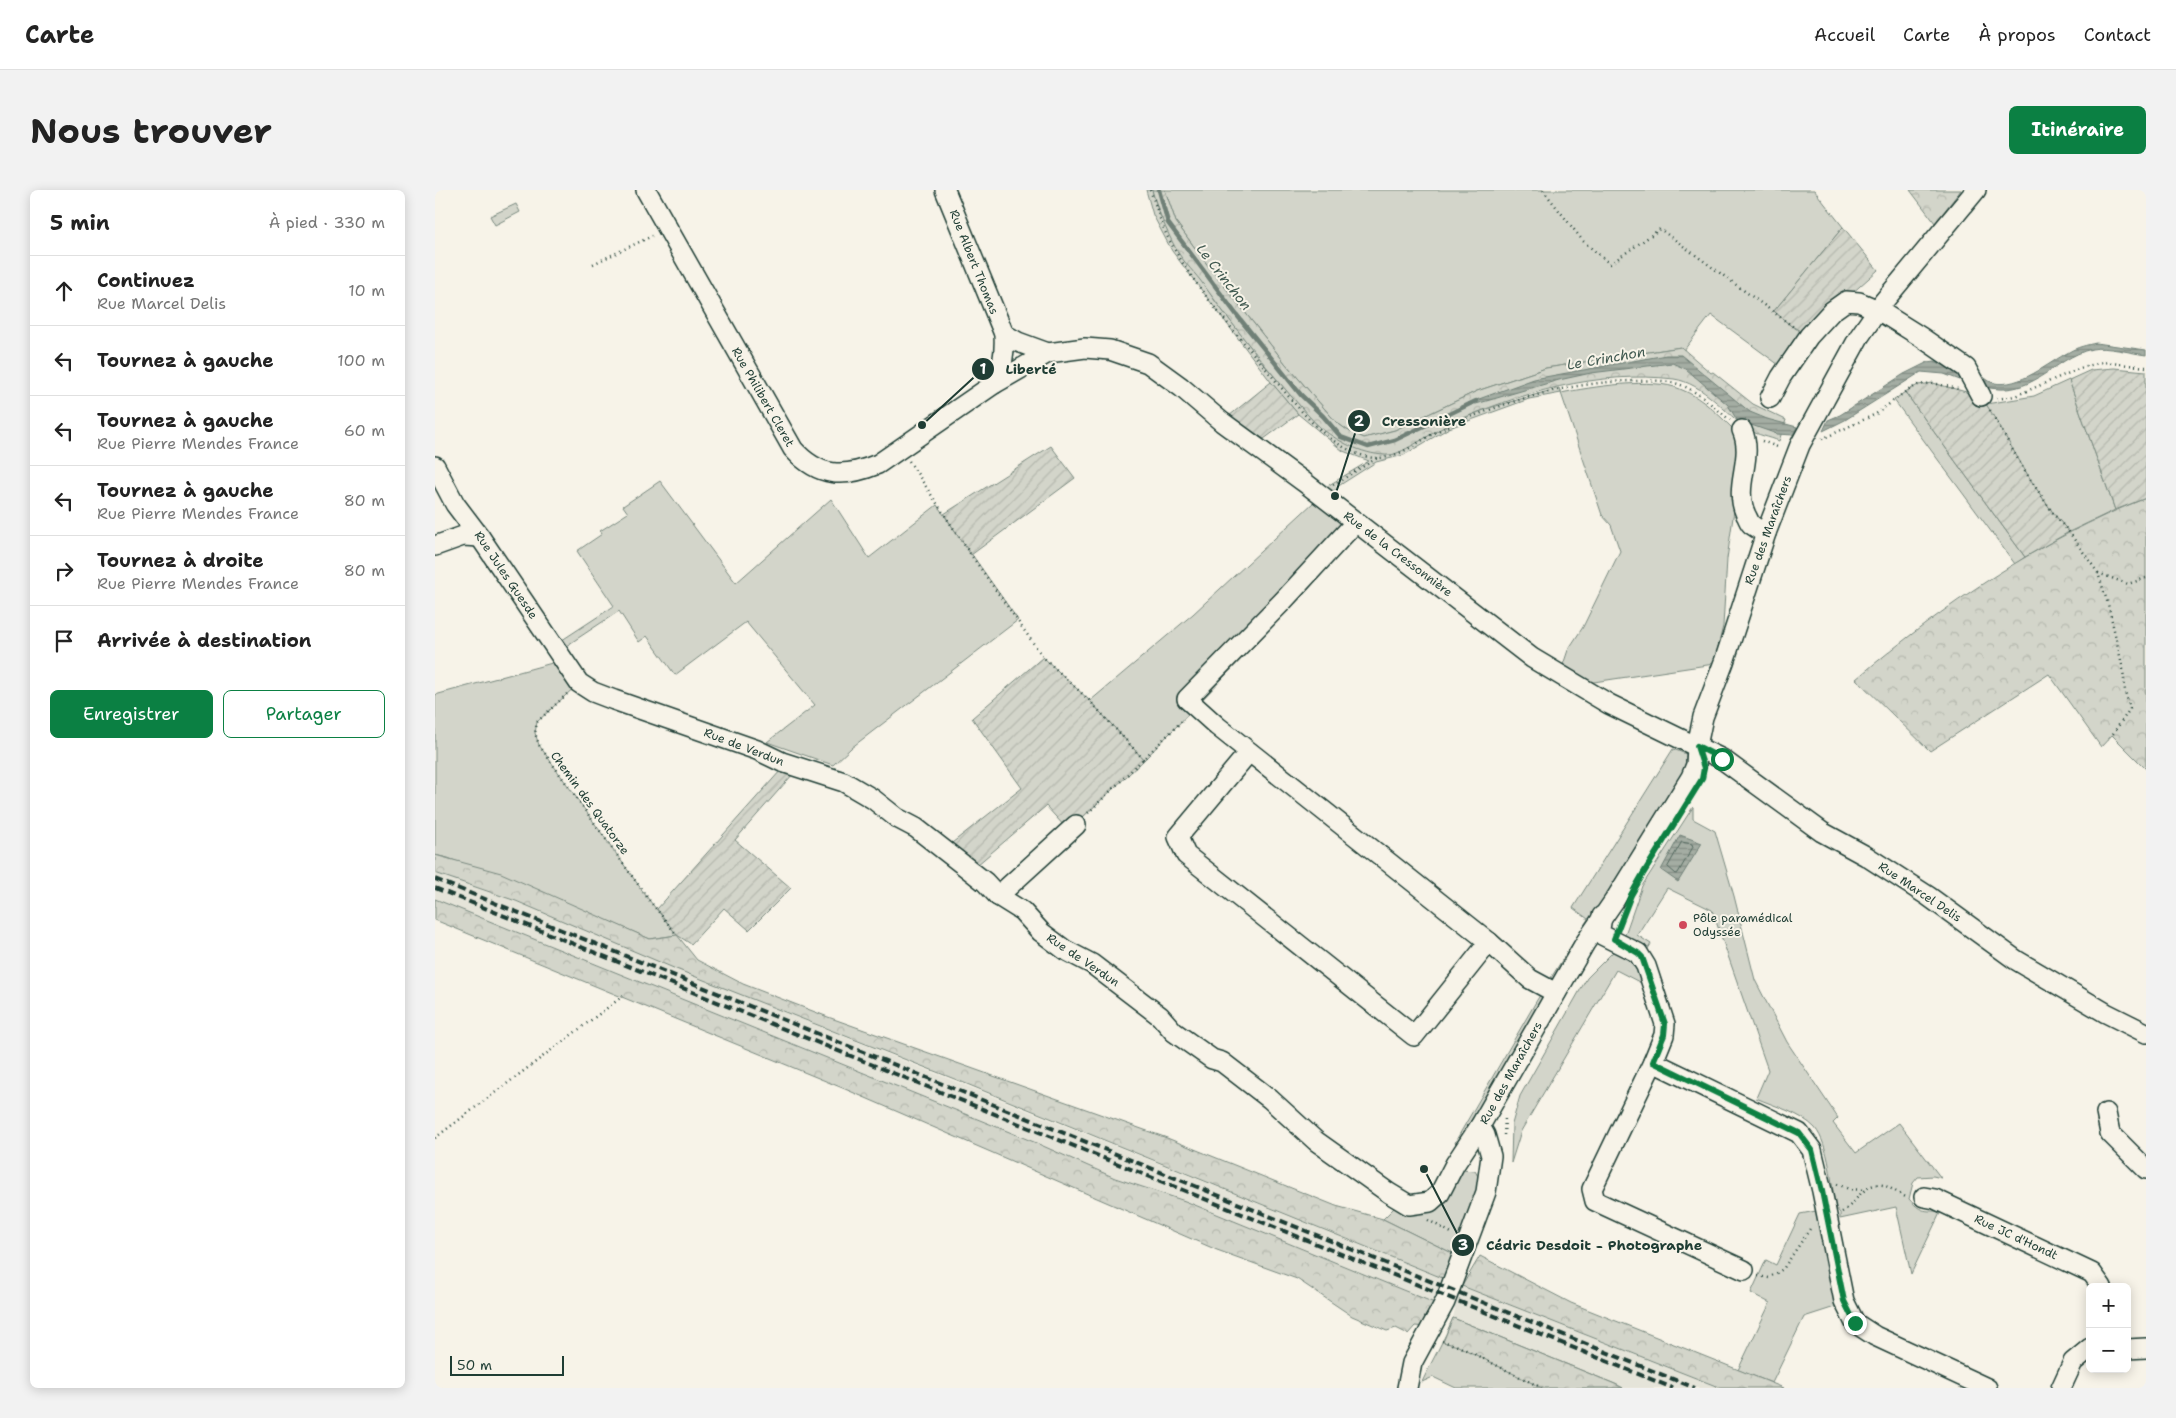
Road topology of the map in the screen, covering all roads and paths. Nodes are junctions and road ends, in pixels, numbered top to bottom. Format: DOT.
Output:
graph roads {
  1 [pos="646,190"];
  2 [pos="945,190"];
  3 [pos="1151,190"];
  4 [pos="1543,190"];
  5 [pos="1976,190"];
  6 [pos="667,229"];
  7 [pos="593,264"];
  8 [pos="1878,310"];
  9 [pos="1004,334"];
  10 [pos="1809,336"];
  11 [pos="1048,353"];
  12 [pos="994,384"];
  13 [pos="1981,396"];
  14 [pos="1771,398"];
  15 [pos="1742,430"];
  16 [pos="1800,445"];
  17 [pos="900,451"];
  18 [pos="1377,458"];
  19 [pos="435,466"];
  20 [pos="1324,497"];
  21 [pos="1355,523"];
  22 [pos="1766,533"];
  23 [pos="480,537"];
  24 [pos="435,546"];
  25 [pos="2098,573"];
  26 [pos="2146,578"];
  27 [pos="579,683"];
  28 [pos="2112,735"];
  29 [pos="1697,746"];
  30 [pos="1249,752"];
  31 [pos="1145,760"];
  32 [pos="1076,825"];
  33 [pos="999,896"];
  34 [pos="1606,930"];
  35 [pos="677,935"];
  36 [pos="1489,942"];
  37 [pos="1560,987"];
  38 [pos="623,996"];
  39 [pos="2146,1033"];
  40 [pos="1653,1062"];
  41 [pos="2106,1113"];
  42 [pos="1505,1117"];
  43 [pos="1480,1126"];
  44 [pos="435,1138"];
  45 [pos="1504,1142"];
  46 [pos="2146,1169"];
  47 [pos="1819,1176"];
  48 [pos="1864,1190"];
  49 [pos="1924,1197"];
  50 [pos="1409,1204"];
  51 [pos="1467,1241"];
  52 [pos="1744,1270"];
  53 [pos="2099,1283"];
  54 [pos="1428,1336"];
  55 [pos="2146,1348"];
  56 [pos="2131,1349"];
  57 [pos="2086,1351"];
  58 [pos="1407,1388"];
  59 [pos="1543,1388"];
  60 [pos="1987,1388"];
  61 [pos="2061,1388"];
  1 -- 6 [label="street, Rue Philibert Cleret"];
  2 -- 9 [label="street, Rue Albert Thomas"];
  3 -- 18 [label="path"];
  4 -- 10 [label="path"];
  5 -- 8 [label="street, Rue des Maraîchers"];
  6 -- 7 [label="path"];
  6 -- 17 [label="street, Rue Philibert Cleret"];
  8 -- 10 [label="street"];
  8 -- 13 [label="street"];
  8 -- 16 [label="street, Rue des Maraîchers"];
  9 -- 11 [label="street"];
  9 -- 12 [label="street, Rue Albert Thomas"];
  10 -- 14 [label="street"];
  11 -- 12 [label="street, Rue Philibert Cleret"];
  11 -- 20 [label="street, Rue de la Cressonnière"];
  12 -- 17 [label="street, Rue Philibert Cleret"];
  13 -- 25 [label="path"];
  15 -- 16 [label="path"];
  15 -- 18 [label="path"];
  15 -- 22 [label="street"];
  16 -- 22 [label="street, Rue des Maraîchers"];
  17 -- 31 [label="path"];
  18 -- 20 [label="path"];
  19 -- 23 [label="street, Rue Jules Guesde"];
  20 -- 21 [label="street, Rue de la Cressonnière"];
  21 -- 29 [label="street, Rue de la Cressonnière"];
  21 -- 30 [label="street"];
  22 -- 29 [label="street, Rue des Maraîchers"];
  23 -- 24 [label="street"];
  23 -- 27 [label="street, Rue Jules Guesde"];
  25 -- 26 [label="path"];
  25 -- 28 [label="path"];
  27 -- 33 [label="street, Rue de Verdun"];
  27 -- 35 [label="path, Chemin des Quatorze"];
  29 -- 34 [label="street, Rue des Maraîchers"];
  29 -- 39 [label="street, Rue Marcel Delis"];
  30 -- 36 [label="street"];
  30 -- 36 [label="street"];
  32 -- 33 [label="street"];
  33 -- 50 [label="street, Rue de Verdun"];
  34 -- 37 [label="street, Rue des Maraîchers"];
  34 -- 40 [label="street"];
  36 -- 37 [label="street"];
  37 -- 43 [label="street, Rue des Maraîchers"];
  38 -- 44 [label="path"];
  40 -- 47 [label="street"];
  40 -- 52 [label="street"];
  41 -- 46 [label="street"];
  42 -- 45 [label="path"];
  43 -- 50 [label="street"];
  43 -- 51 [label="street, Rue des Maraîchers"];
  47 -- 48 [label="path"];
  47 -- 60 [label="street"];
  49 -- 53 [label="street, Rue JC d'Hondt"];
  50 -- 51 [label="path"];
  51 -- 54 [label="street, Rue des Maraîchers"];
  54 -- 58 [label="street, Rue des Maraîchers"];
  54 -- 59 [label="path"];
  55 -- 56 [label="street"];
  57 -- 61 [label="street"];
}
